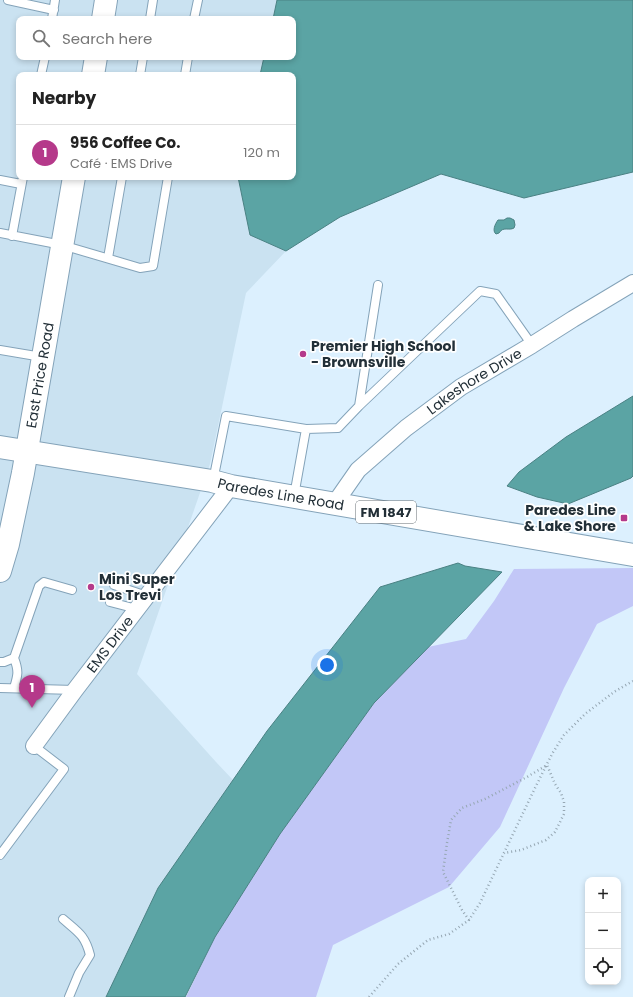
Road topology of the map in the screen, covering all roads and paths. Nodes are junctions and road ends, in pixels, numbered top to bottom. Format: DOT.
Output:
graph roads {
  1 [pos="8,0"];
  2 [pos="55,0"];
  3 [pos="106,0"];
  4 [pos="153,0"];
  5 [pos="198,0"];
  6 [pos="54,10"];
  7 [pos="53,16"];
  8 [pos="103,16"];
  9 [pos="150,16"];
  10 [pos="195,16"];
  11 [pos="44,60"];
  12 [pos="96,60"];
  13 [pos="143,60"];
  14 [pos="188,60"];
  15 [pos="42,72"];
  16 [pos="94,72"];
  17 [pos="141,72"];
  18 [pos="186,72"];
  19 [pos="0,180"];
  20 [pos="22,180"];
  21 [pos="73,180"];
  22 [pos="121,180"];
  23 [pos="167,180"];
  24 [pos="0,233"];
  25 [pos="12,236"];
  26 [pos="62,245"];
  27 [pos="108,258"];
  28 [pos="633,283"];
  29 [pos="378,285"];
  30 [pos="532,345"];
  31 [pos="0,350"];
  32 [pos="42,358"];
  33 [pos="360,406"];
  34 [pos="306,429"];
  35 [pos="0,447"];
  36 [pos="26,452"];
  37 [pos="222,483"];
  38 [pos="294,496"];
  39 [pos="335,503"];
  40 [pos="633,555"];
  41 [pos="0,571"];
  42 [pos="114,585"];
  43 [pos="72,590"];
  44 [pos="147,596"];
  45 [pos="110,602"];
  46 [pos="136,609"];
  47 [pos="14,658"];
  48 [pos="0,662"];
  49 [pos="633,681"];
  50 [pos="0,688"];
  51 [pos="14,688"];
  52 [pos="75,690"];
  53 [pos="34,746"];
  54 [pos="547,765"];
  55 [pos="504,853"];
  56 [pos="0,855"];
  57 [pos="63,920"];
  58 [pos="470,920"];
  59 [pos="69,997"];
  60 [pos="369,997"];
  1 -- 6 [label="lane"];
  2 -- 6 [label="lane"];
  3 -- 8 [label="main road"];
  4 -- 9 [label="lane"];
  5 -- 10 [label="lane"];
  6 -- 7 [label="lane"];
  11 -- 15 [label="lane"];
  12 -- 16 [label="main road"];
  13 -- 17 [label="lane"];
  14 -- 18 [label="lane"];
  19 -- 20 [label="lane"];
  20 -- 25 [label="lane"];
  21 -- 26 [label="main road, East Price Road"];
  22 -- 27 [label="lane"];
  23 -- 27 [label="lane"];
  24 -- 25 [label="lane"];
  25 -- 26 [label="lane"];
  26 -- 27 [label="lane"];
  26 -- 32 [label="main road, East Price Road"];
  28 -- 30 [label="street, Lakeshore Drive"];
  29 -- 33 [label="lane"];
  30 -- 33 [label="lane"];
  30 -- 39 [label="street, Lakeshore Drive"];
  31 -- 32 [label="lane"];
  32 -- 36 [label="main road, East Price Road"];
  33 -- 34 [label="lane"];
  34 -- 37 [label="lane"];
  34 -- 38 [label="lane"];
  35 -- 36 [label="main road, Paredes Line Road / FM 1847"];
  36 -- 37 [label="main road, Paredes Line Road / FM 1847"];
  36 -- 41 [label="main road, East Price Road"];
  37 -- 38 [label="main road, Paredes Line Road / FM 1847"];
  37 -- 44 [label="street, EMS Drive"];
  38 -- 39 [label="main road, Paredes Line Road / FM 1847"];
  39 -- 40 [label="main road, Paredes Line Road / FM 1847"];
  42 -- 44 [label="lane"];
  43 -- 47 [label="lane"];
  44 -- 46 [label="street, EMS Drive"];
  45 -- 46 [label="lane"];
  46 -- 52 [label="street, EMS Drive"];
  47 -- 48 [label="lane"];
  47 -- 51 [label="lane"];
  49 -- 54 [label="path"];
  50 -- 51 [label="lane"];
  51 -- 52 [label="lane"];
  52 -- 53 [label="street, EMS Drive"];
  53 -- 56 [label="lane"];
  54 -- 55 [label="path"];
  54 -- 55 [label="path"];
  54 -- 58 [label="path"];
  55 -- 58 [label="path"];
  57 -- 59 [label="lane"];
  58 -- 60 [label="path"];
}
